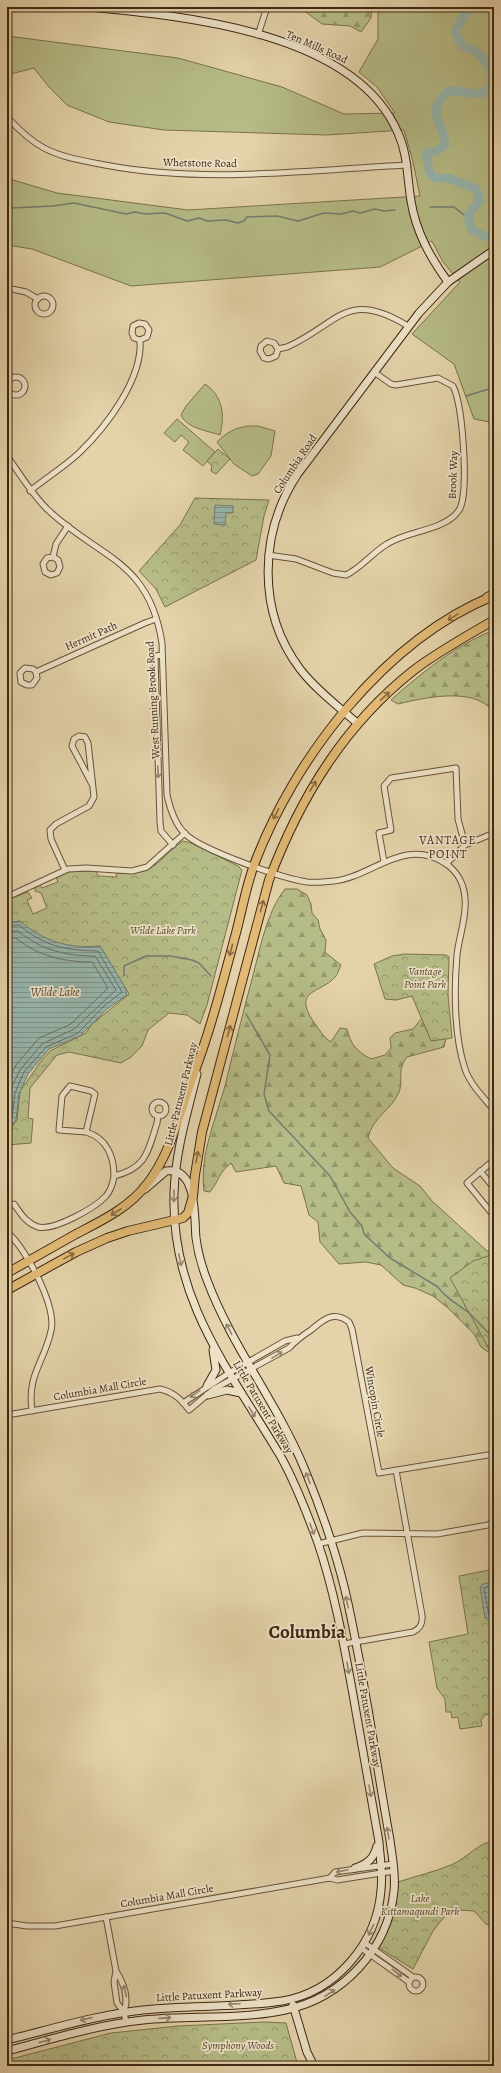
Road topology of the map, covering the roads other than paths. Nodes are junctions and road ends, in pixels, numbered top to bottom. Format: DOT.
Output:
graph roads {
  1 [pos="89,7"];
  2 [pos="267,7"];
  3 [pos="116,8"];
  4 [pos="134,9"];
  5 [pos="258,35"];
  6 [pos="7,117"];
  7 [pos="408,166"];
  8 [pos="494,250"];
  9 [pos="448,282"];
  10 [pos="7,288"];
  11 [pos="38,299"];
  12 [pos="408,326"];
  13 [pos="140,340"];
  14 [pos="278,349"];
  15 [pos="374,372"];
  16 [pos="7,456"];
  17 [pos="12,463"];
  18 [pos="7,466"];
  19 [pos="30,491"];
  20 [pos="68,526"];
  21 [pos="268,555"];
  22 [pos="53,558"];
  23 [pos="492,596"];
  24 [pos="156,619"];
  25 [pos="494,620"];
  26 [pos="162,655"];
  27 [pos="36,672"];
  28 [pos="344,712"];
  29 [pos="357,723"];
  30 [pos="92,784"];
  31 [pos="184,833"];
  32 [pos="494,833"];
  33 [pos="173,845"];
  34 [pos="465,845"];
  35 [pos="384,862"];
  36 [pos="446,864"];
  37 [pos="254,866"];
  38 [pos="65,870"];
  39 [pos="272,872"];
  40 [pos="7,897"];
  41 [pos="204,1047"];
  42 [pos="494,1110"];
  43 [pos="158,1116"];
  44 [pos="86,1132"];
  45 [pos="494,1160"];
  46 [pos="175,1171"];
  47 [pos="480,1172"];
  48 [pos="114,1176"];
  49 [pos="494,1188"];
  50 [pos="139,1194"];
  51 [pos="193,1196"];
  52 [pos="7,1207"];
  53 [pos="494,1216"];
  54 [pos="174,1221"];
  55 [pos="7,1232"];
  56 [pos="28,1261"];
  57 [pos="7,1273"];
  58 [pos="35,1274"];
  59 [pos="7,1290"];
  60 [pos="298,1338"];
  61 [pos="212,1344"];
  62 [pos="249,1362"];
  63 [pos="254,1369"];
  64 [pos="231,1376"];
  65 [pos="207,1386"];
  66 [pos="241,1393"];
  67 [pos="208,1395"];
  68 [pos="183,1403"];
  69 [pos="32,1411"];
  70 [pos="7,1415"];
  71 [pos="494,1454"];
  72 [pos="396,1470"];
  73 [pos="494,1522"];
  74 [pos="407,1533"];
  75 [pos="331,1540"];
  76 [pos="318,1544"];
  77 [pos="355,1642"];
  78 [pos="344,1644"];
  79 [pos="378,1842"];
  80 [pos="381,1865"];
  81 [pos="356,1868"];
  82 [pos="394,1868"];
  83 [pos="382,1873"];
  84 [pos="330,1878"];
  85 [pos="106,1917"];
  86 [pos="7,1923"];
  87 [pos="363,1945"];
  88 [pos="372,1951"];
  89 [pos="116,1971"];
  90 [pos="413,1977"];
  91 [pos="409,1982"];
  92 [pos="292,1999"];
  93 [pos="294,2008"];
  94 [pos="124,2012"];
  95 [pos="126,2022"];
  96 [pos="28,2034"];
  97 [pos="19,2037"];
  98 [pos="7,2040"];
  99 [pos="7,2047"];
  100 [pos="22,2047"];
  101 [pos="7,2051"];
  102 [pos="314,2066"];
  1 -- 3 [label="main road, Ten Mills Road"];
  2 -- 5 [label="street"];
  3 -- 4 [label="main road, Ten Mills Road"];
  4 -- 5 [label="main road, Ten Mills Road"];
  5 -- 7 [label="main road, Ten Mills Road"];
  6 -- 7 [label="street, Whetstone Road"];
  7 -- 9 [label="main road, Ten Mills Road"];
  8 -- 9 [label="main road, Columbia Road"];
  9 -- 12 [label="main road, Columbia Road"];
  10 -- 11 [label="street"];
  12 -- 14 [label="street"];
  12 -- 15 [label="main road, Columbia Road"];
  13 -- 19 [label="street"];
  15 -- 21 [label="main road, Columbia Road"];
  15 -- 21 [label="street, Brook Way"];
  16 -- 17 [label="street, West Running Brook Road"];
  17 -- 18 [label="street"];
  17 -- 19 [label="street, West Running Brook Road"];
  19 -- 20 [label="street, West Running Brook Road"];
  20 -- 22 [label="street"];
  20 -- 24 [label="street, West Running Brook Road"];
  21 -- 28 [label="main road, Columbia Road"];
  23 -- 28 [label="main road, Little Patuxent Parkway, one-way"];
  24 -- 26 [label="street, West Running Brook Road"];
  24 -- 27 [label="street, Hermit Path"];
  29 -- 25 [label="main road, Little Patuxent Parkway, one-way"];
  26 -- 31 [label="street, West Running Brook Road"];
  26 -- 33 [label="street, one-way"];
  28 -- 29 [label="main road, Columbia Road"];
  28 -- 37 [label="main road, Little Patuxent Parkway, one-way"];
  39 -- 29 [label="main road, Little Patuxent Parkway, one-way"];
  30 -- 30 [label="street"];
  30 -- 38 [label="street"];
  31 -- 33 [label="street"];
  31 -- 37 [label="street, West Running Brook Road"];
  32 -- 34 [label="street"];
  33 -- 38 [label="street"];
  34 -- 35 [label="street"];
  34 -- 36 [label="street"];
  35 -- 36 [label="street, West Running Brook Road"];
  35 -- 39 [label="street, West Running Brook Road"];
  36 -- 42 [label="street"];
  37 -- 39 [label="street, West Running Brook Road"];
  37 -- 41 [label="main road, Little Patuxent Parkway, one-way"];
  38 -- 40 [label="street"];
  51 -- 39 [label="main road, Little Patuxent Parkway, one-way"];
  41 -- 46 [label="main road, Little Patuxent Parkway"];
  41 -- 50 [label="main road"];
  43 -- 48 [label="street"];
  44 -- 44 [label="street"];
  44 -- 48 [label="street"];
  45 -- 47 [label="street"];
  46 -- 50 [label="main road"];
  46 -- 51 [label="main road"];
  46 -- 54 [label="main road, Little Patuxent Parkway, one-way"];
  47 -- 49 [label="street"];
  47 -- 53 [label="street"];
  48 -- 52 [label="street"];
  50 -- 56 [label="main road, one-way"];
  51 -- 54 [label="main road"];
  62 -- 51 [label="main road, Little Patuxent Parkway, one-way"];
  58 -- 54 [label="main road, one-way"];
  54 -- 61 [label="main road, Little Patuxent Parkway, one-way"];
  55 -- 56 [label="street"];
  56 -- 57 [label="main road"];
  56 -- 58 [label="street"];
  58 -- 59 [label="main road"];
  58 -- 69 [label="street"];
  60 -- 62 [label="street"];
  63 -- 60 [label="street, one-way"];
  60 -- 72 [label="street, Wincopin Circle"];
  61 -- 64 [label="main road, Little Patuxent Parkway"];
  61 -- 65 [label="main road"];
  62 -- 63 [label="main road, Little Patuxent Parkway"];
  62 -- 64 [label="street"];
  63 -- 64 [label="street"];
  75 -- 63 [label="main road, Little Patuxent Parkway, one-way"];
  64 -- 65 [label="street"];
  64 -- 66 [label="main road, Little Patuxent Parkway"];
  64 -- 67 [label="street"];
  65 -- 68 [label="street, one-way"];
  66 -- 67 [label="main road"];
  66 -- 76 [label="main road, Little Patuxent Parkway, one-way"];
  67 -- 68 [label="street, Columbia Mall Circle"];
  68 -- 69 [label="street, Columbia Mall Circle"];
  69 -- 70 [label="street, Columbia Mall Circle"];
  71 -- 72 [label="street, Wincopin Circle"];
  72 -- 74 [label="street"];
  73 -- 74 [label="street"];
  74 -- 75 [label="street"];
  74 -- 77 [label="street"];
  75 -- 76 [label="street"];
  77 -- 75 [label="main road, Little Patuxent Parkway, one-way"];
  76 -- 78 [label="main road, Little Patuxent Parkway"];
  77 -- 78 [label="street"];
  82 -- 77 [label="main road, Little Patuxent Parkway, one-way"];
  78 -- 79 [label="main road, Little Patuxent Parkway, one-way"];
  79 -- 80 [label="main road, Little Patuxent Parkway"];
  79 -- 81 [label="main road"];
  80 -- 81 [label="street, Columbia Mall Circle"];
  80 -- 82 [label="street, Columbia Mall Circle"];
  80 -- 83 [label="main road, Little Patuxent Parkway"];
  81 -- 84 [label="street, Columbia Mall Circle, one-way"];
  82 -- 83 [label="street, Columbia Mall Circle"];
  82 -- 88 [label="main road, Little Patuxent Parkway"];
  83 -- 84 [label="street, Columbia Mall Circle"];
  83 -- 87 [label="main road, Little Patuxent Parkway, one-way"];
  84 -- 85 [label="street, Columbia Mall Circle"];
  85 -- 86 [label="street, Columbia Mall Circle"];
  85 -- 89 [label="street"];
  87 -- 88 [label="street"];
  87 -- 92 [label="main road, Little Patuxent Parkway"];
  88 -- 90 [label="street"];
  88 -- 91 [label="street, one-way"];
  93 -- 88 [label="main road, Little Patuxent Parkway, one-way"];
  89 -- 94 [label="street"];
  94 -- 89 [label="street, one-way"];
  90 -- 91 [label="street"];
  90 -- 91 [label="street"];
  92 -- 93 [label="main road"];
  92 -- 94 [label="main road, Little Patuxent Parkway, one-way"];
  95 -- 93 [label="main road, Little Patuxent Parkway, one-way"];
  93 -- 102 [label="main road"];
  94 -- 95 [label="street"];
  94 -- 96 [label="main road, Little Patuxent Parkway, one-way"];
  100 -- 95 [label="main road, Little Patuxent Parkway, one-way"];
  96 -- 97 [label="main road, Little Patuxent Parkway"];
  96 -- 100 [label="main road"];
  97 -- 98 [label="main road, Little Patuxent Parkway"];
  97 -- 99 [label="main road"];
  100 -- 101 [label="main road, Little Patuxent Parkway"];
}
